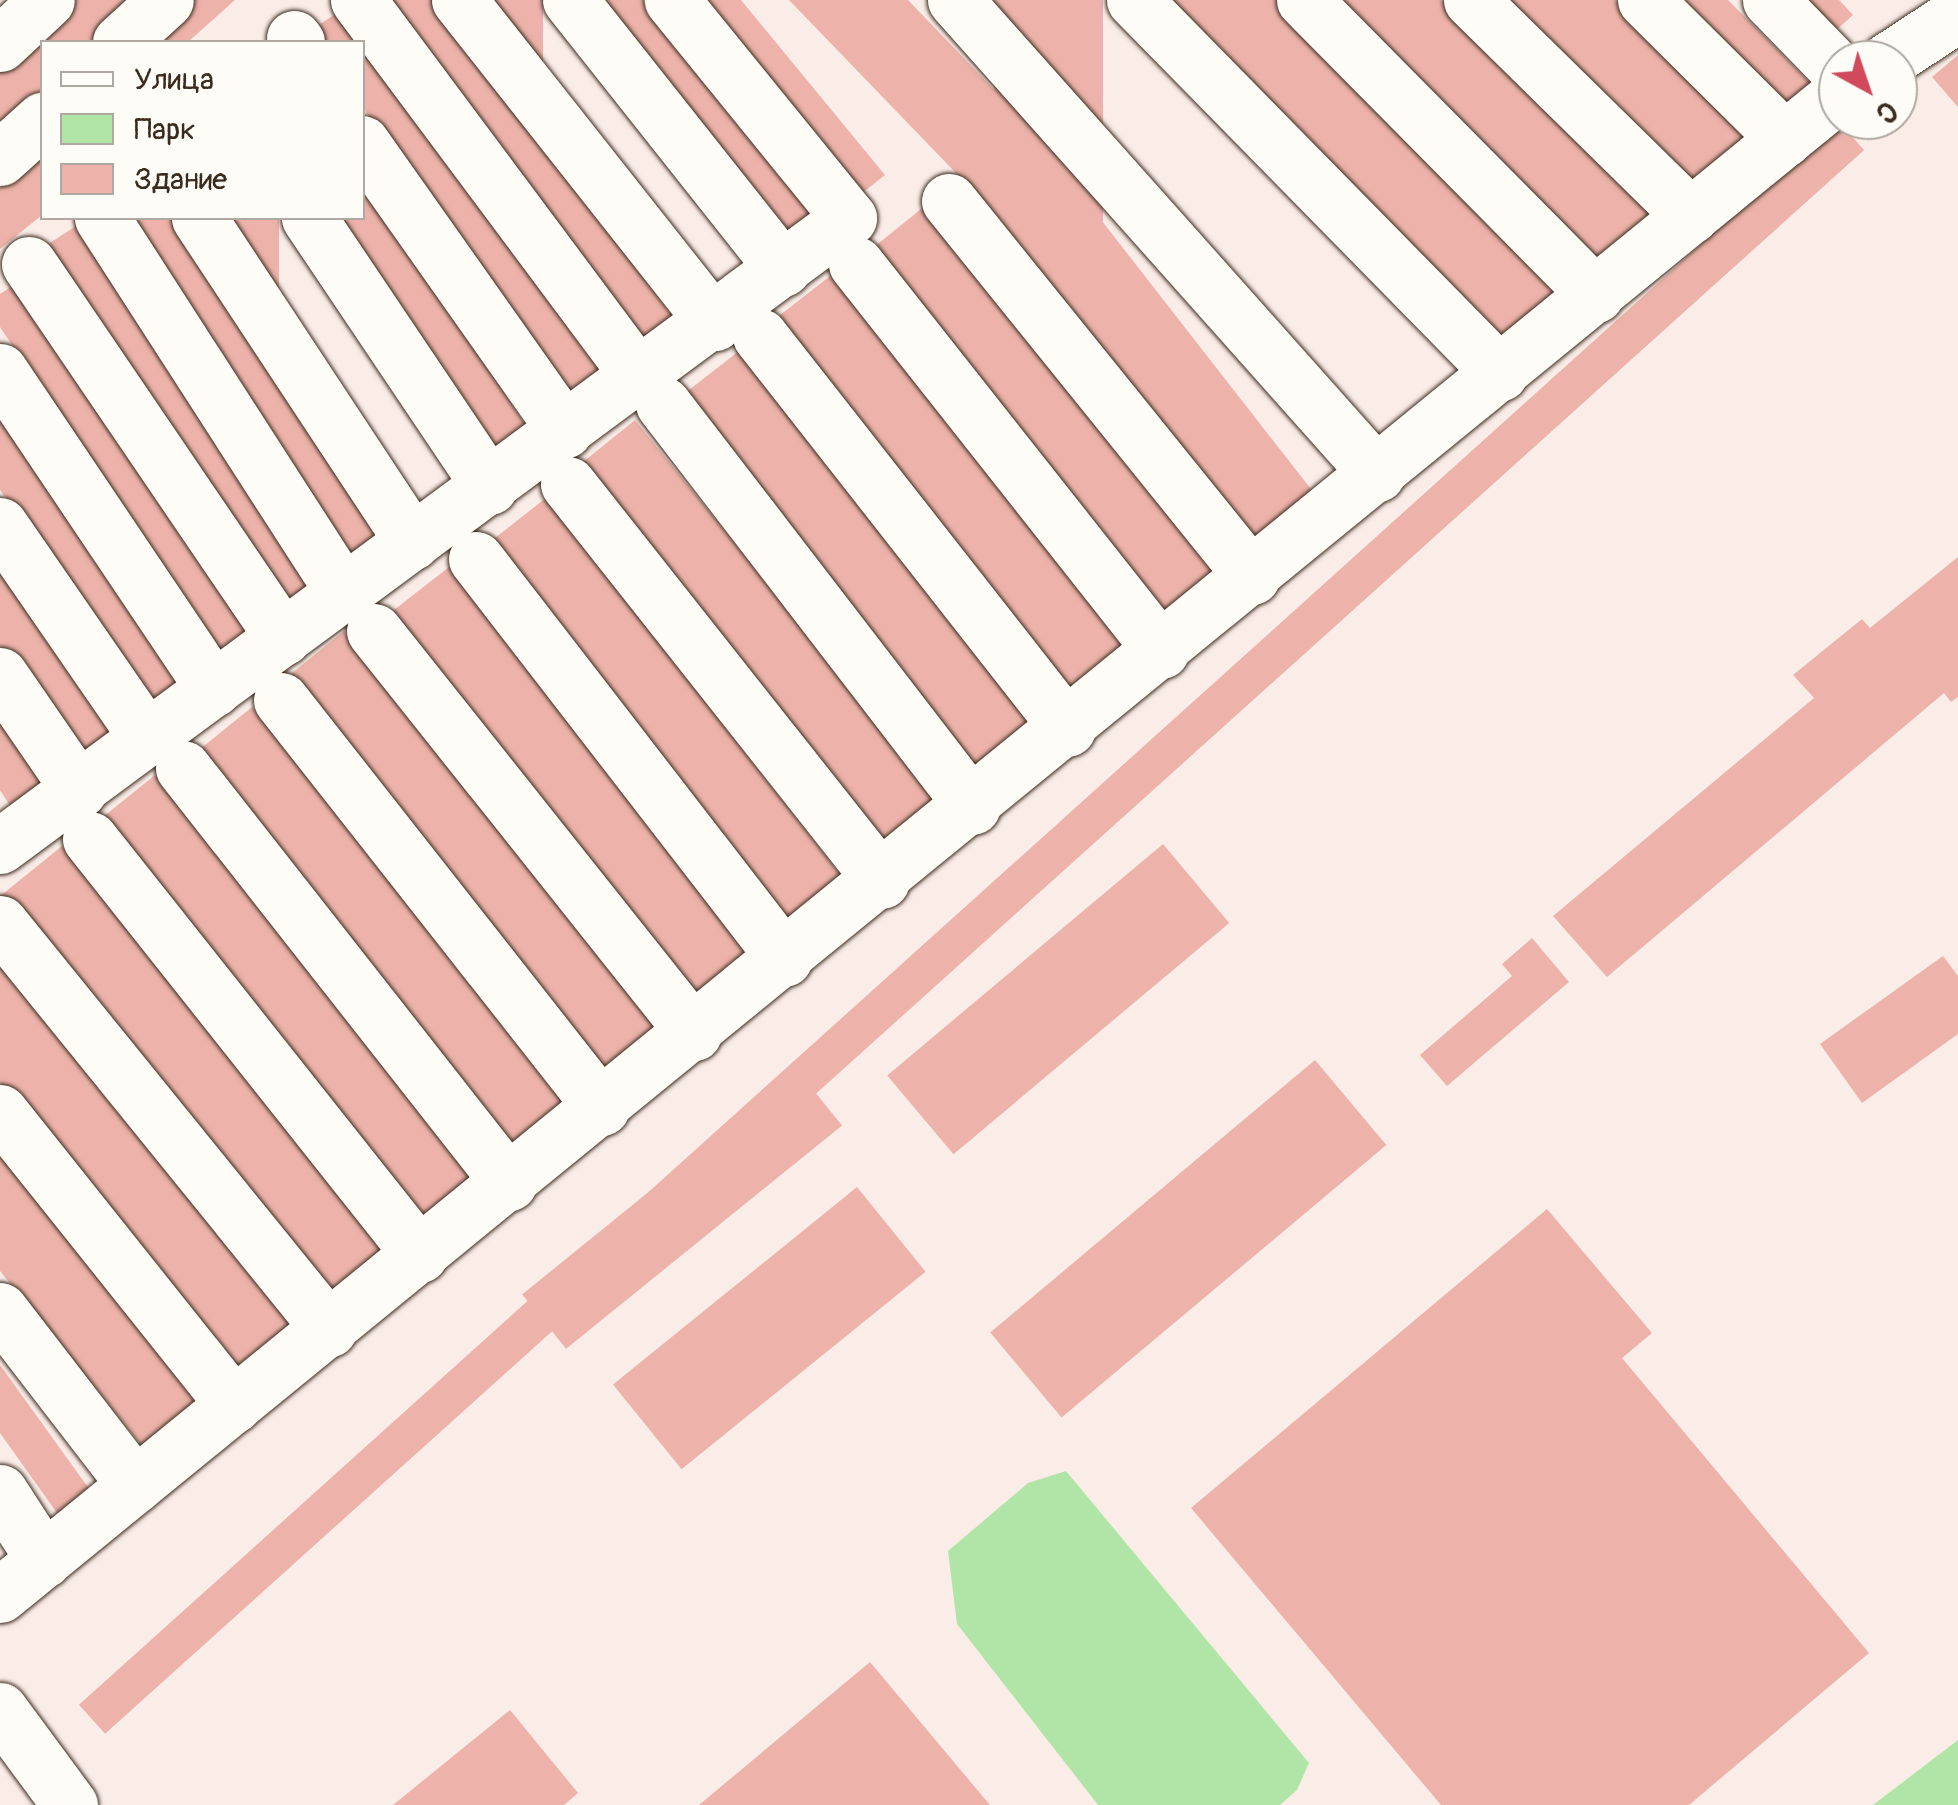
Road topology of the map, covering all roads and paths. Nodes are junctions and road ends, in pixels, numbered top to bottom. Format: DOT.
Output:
graph roads {
  1 [pos="47,0"];
  2 [pos="166,0"];
  3 [pos="358,0"];
  4 [pos="459,0"];
  5 [pos="570,0"];
  6 [pos="672,0"];
  7 [pos="955,0"];
  8 [pos="1134,0"];
  9 [pos="1304,0"];
  10 [pos="1470,0"];
  11 [pos="1645,0"];
  12 [pos="1770,0"];
  13 [pos="1958,14"];
  14 [pos="122,40"];
  15 [pos="1918,40"];
  16 [pos="0,44"];
  17 [pos="1818,49"];
  18 [pos="1818,112"];
  19 [pos="40,122"];
  20 [pos="1785,139"];
  21 [pos="365,148"];
  22 [pos="0,158"];
  23 [pos="949,201"];
  24 [pos="1691,216"];
  25 [pos="103,220"];
  26 [pos="200,220"];
  27 [pos="311,220"];
  28 [pos="28,264"];
  29 [pos="856,264"];
  30 [pos="783,270"];
  31 [pos="1596,295"];
  32 [pos="737,330"];
  33 [pos="0,372"];
  34 [pos="1500,373"];
  35 [pos="651,390"];
  36 [pos="565,431"];
  37 [pos="1377,474"];
  38 [pos="568,484"];
  39 [pos="490,486"];
  40 [pos="0,525"];
  41 [pos="413,542"];
  42 [pos="476,558"];
  43 [pos="1252,577"];
  44 [pos="358,611"];
  45 [pos="283,638"];
  46 [pos="1162,651"];
  47 [pos="0,675"];
  48 [pos="214,690"];
  49 [pos="280,700"];
  50 [pos="1068,729"];
  51 [pos="165,754"];
  52 [pos="973,807"];
  53 [pos="84,814"];
  54 [pos="3,837"];
  55 [pos="882,881"];
  56 [pos="0,924"];
  57 [pos="785,959"];
  58 [pos="694,1033"];
  59 [pos="602,1108"];
  60 [pos="0,1112"];
  61 [pos="509,1183"];
  62 [pos="420,1256"];
  63 [pos="0,1310"];
  64 [pos="329,1329"];
  65 [pos="234,1405"];
  66 [pos="136,1485"];
  67 [pos="0,1492"];
  68 [pos="44,1560"];
  69 [pos="0,1595"];
  70 [pos="0,1710"];
  71 [pos="70,1805"];
  1 -- 16 [label="lane"];
  2 -- 14 [label="lane"];
  3 -- 35 [label="lane"];
  4 -- 32 [label="lane"];
  5 -- 30 [label="lane"];
  6 -- 30 [label="lane"];
  7 -- 37 [label="lane"];
  8 -- 34 [label="lane"];
  9 -- 31 [label="lane"];
  10 -- 24 [label="lane"];
  11 -- 20 [label="lane"];
  12 -- 17 [label="lane"];
  13 -- 15 [label="lane"];
  18 -- 20 [label="lane"];
  19 -- 22 [label="lane"];
  20 -- 24 [label="lane"];
  21 -- 36 [label="lane"];
  23 -- 43 [label="lane"];
  24 -- 31 [label="lane"];
  25 -- 44 [label="lane"];
  26 -- 41 [label="lane"];
  27 -- 39 [label="lane"];
  28 -- 45 [label="lane"];
  29 -- 46 [label="lane"];
  30 -- 32 [label="lane"];
  31 -- 34 [label="lane"];
  32 -- 35 [label="lane"];
  32 -- 50 [label="lane"];
  33 -- 48 [label="lane"];
  34 -- 37 [label="lane"];
  35 -- 36 [label="lane"];
  35 -- 52 [label="lane"];
  36 -- 39 [label="lane"];
  37 -- 43 [label="lane"];
  38 -- 55 [label="lane"];
  39 -- 41 [label="lane"];
  40 -- 51 [label="lane"];
  41 -- 44 [label="lane"];
  42 -- 57 [label="lane"];
  43 -- 46 [label="lane"];
  44 -- 45 [label="lane"];
  44 -- 58 [label="lane"];
  45 -- 48 [label="lane"];
  46 -- 50 [label="lane"];
  47 -- 53 [label="lane"];
  48 -- 51 [label="lane"];
  49 -- 59 [label="lane"];
  50 -- 52 [label="lane"];
  51 -- 53 [label="lane"];
  51 -- 61 [label="lane"];
  52 -- 55 [label="lane"];
  53 -- 54 [label="lane"];
  53 -- 62 [label="lane"];
  55 -- 57 [label="lane"];
  56 -- 64 [label="lane"];
  57 -- 58 [label="lane"];
  58 -- 59 [label="lane"];
  59 -- 61 [label="lane"];
  60 -- 65 [label="lane"];
  61 -- 62 [label="lane"];
  62 -- 64 [label="lane"];
  63 -- 66 [label="lane"];
  64 -- 65 [label="lane"];
  65 -- 66 [label="lane"];
  66 -- 68 [label="lane"];
  67 -- 68 [label="lane"];
  68 -- 69 [label="lane"];
  70 -- 71 [label="lane"];
}
